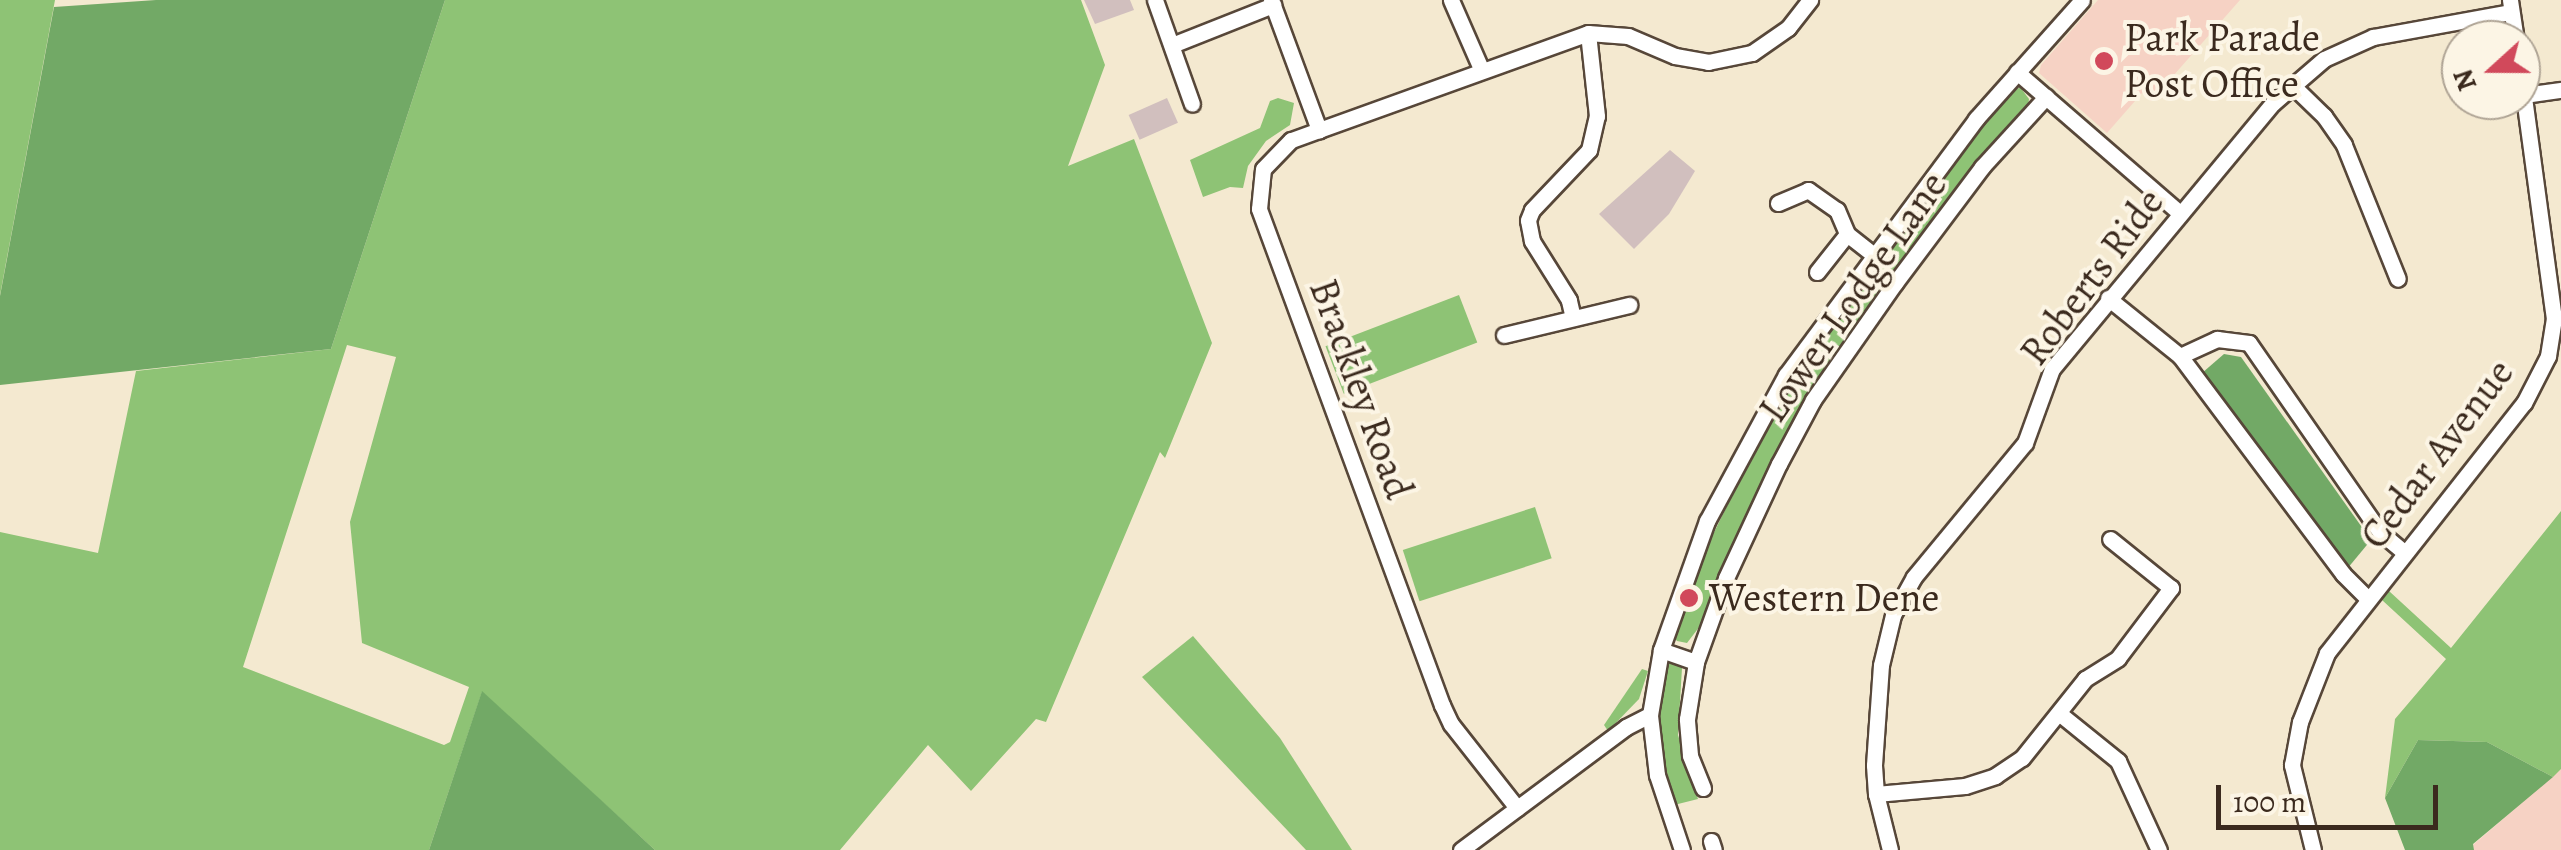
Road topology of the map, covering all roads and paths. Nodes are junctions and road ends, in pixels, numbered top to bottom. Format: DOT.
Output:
graph roads {
  1 [pos="1155,0"];
  2 [pos="1451,0"];
  3 [pos="1810,0"];
  4 [pos="2082,0"];
  5 [pos="1272,2"];
  6 [pos="2511,6"];
  7 [pos="1588,34"];
  8 [pos="1172,45"];
  9 [pos="1482,71"];
  10 [pos="2018,72"];
  11 [pos="2292,85"];
  12 [pos="2046,97"];
  13 [pos="1192,104"];
  14 [pos="2528,120"];
  15 [pos="1319,130"];
  16 [pos="1778,203"];
  17 [pos="2180,213"];
  18 [pos="1848,234"];
  19 [pos="1873,254"];
  20 [pos="1817,272"];
  21 [pos="2555,272"];
  22 [pos="2398,279"];
  23 [pos="2108,298"];
  24 [pos="1629,305"];
  25 [pos="1573,318"];
  26 [pos="1504,336"];
  27 [pos="2180,356"];
  28 [pos="2110,539"];
  29 [pos="2404,552"];
  30 [pos="2367,598"];
  31 [pos="1661,650"];
  32 [pos="1696,662"];
  33 [pos="2060,714"];
  34 [pos="1650,715"];
  35 [pos="1703,788"];
  36 [pos="1876,794"];
  37 [pos="1517,808"];
  38 [pos="1466,848"];
  39 [pos="1682,850"];
  40 [pos="1890,850"];
  41 [pos="2158,850"];
  42 [pos="2312,850"];
  1 -- 8 [label="street"];
  2 -- 9 [label="street"];
  3 -- 7 [label="street"];
  4 -- 10 [label="street"];
  5 -- 8 [label="street"];
  5 -- 15 [label="street"];
  6 -- 11 [label="street, Roberts Ride"];
  7 -- 9 [label="street, Brackley Road"];
  7 -- 25 [label="street"];
  8 -- 13 [label="street"];
  9 -- 15 [label="street, Brackley Road"];
  10 -- 12 [label="street"];
  10 -- 19 [label="street"];
  11 -- 17 [label="street, Roberts Ride"];
  11 -- 22 [label="street"];
  12 -- 17 [label="street"];
  12 -- 32 [label="street, Lower Lodge Lane"];
  14 -- 21 [label="street, Cedar Avenue"];
  15 -- 37 [label="street, Brackley Road"];
  16 -- 18 [label="street"];
  17 -- 23 [label="street, Roberts Ride"];
  18 -- 19 [label="street"];
  18 -- 20 [label="street"];
  19 -- 31 [label="street"];
  21 -- 29 [label="street, Cedar Avenue"];
  23 -- 27 [label="street"];
  23 -- 36 [label="street, Roberts Ride"];
  24 -- 25 [label="street"];
  25 -- 26 [label="street"];
  27 -- 29 [label="street"];
  27 -- 30 [label="street"];
  28 -- 33 [label="street"];
  29 -- 30 [label="street, Cedar Avenue"];
  30 -- 42 [label="street, Cedar Avenue"];
  31 -- 32 [label="street"];
  31 -- 34 [label="street"];
  32 -- 35 [label="street, Lower Lodge Lane"];
  33 -- 36 [label="street"];
  33 -- 41 [label="street"];
  34 -- 37 [label="street"];
  34 -- 39 [label="street"];
  36 -- 40 [label="street, Roberts Ride"];
  37 -- 38 [label="street"];
}
